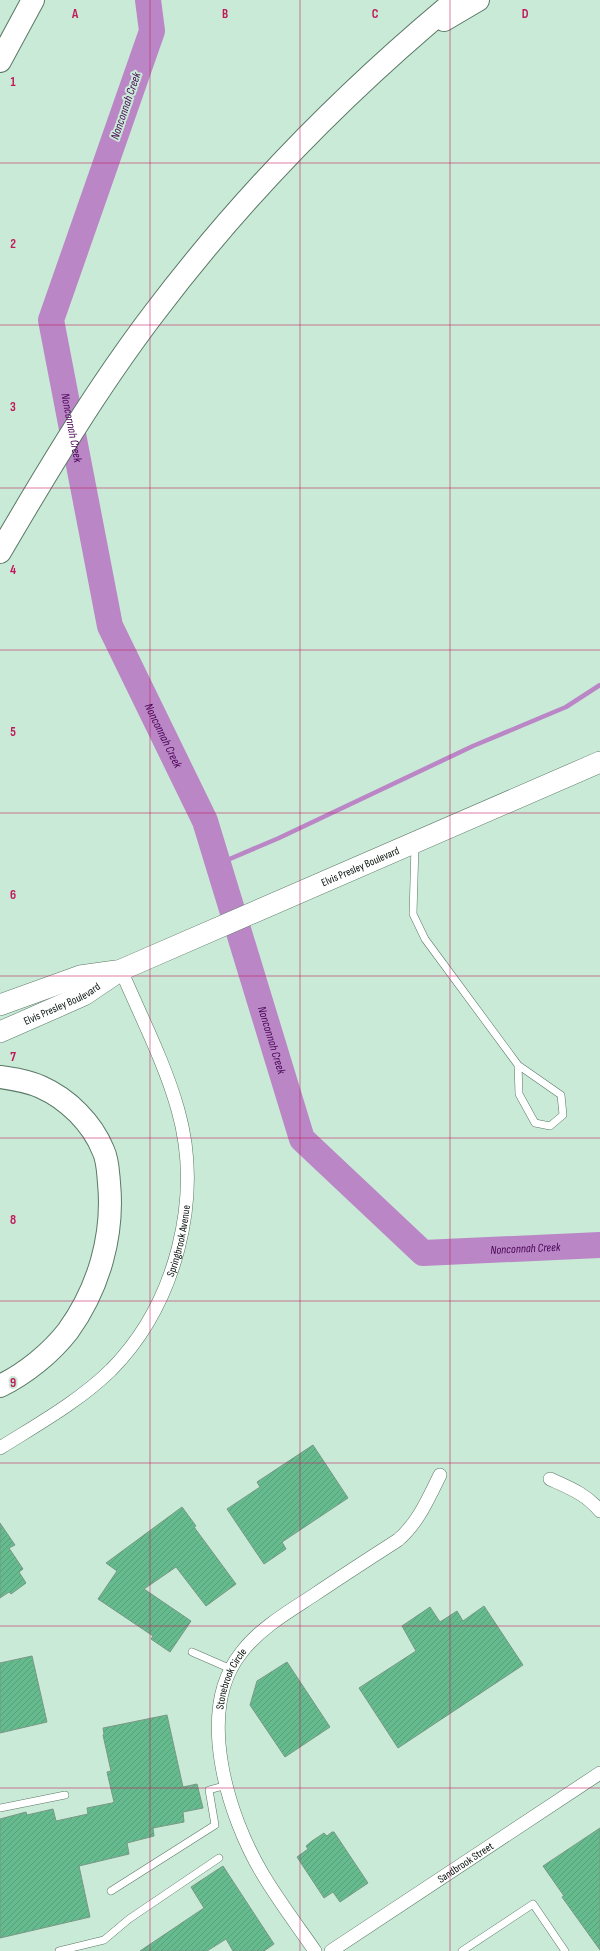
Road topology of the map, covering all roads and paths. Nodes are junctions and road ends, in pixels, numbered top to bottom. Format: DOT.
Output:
graph roads {
  1 [pos="456,0"];
  2 [pos="478,0"];
  3 [pos="29,7"];
  4 [pos="405,43"];
  5 [pos="0,61"];
  6 [pos="0,552"];
  7 [pos="600,762"];
  8 [pos="415,843"];
  9 [pos="121,970"];
  10 [pos="0,1006"];
  11 [pos="0,1032"];
  12 [pos="518,1064"];
  13 [pos="0,1077"];
  14 [pos="0,1386"];
  15 [pos="0,1448"];
  16 [pos="440,1475"];
  17 [pos="550,1479"];
  18 [pos="600,1511"];
  19 [pos="192,1652"];
  20 [pos="231,1669"];
  21 [pos="600,1774"];
  22 [pos="227,1785"];
  23 [pos="65,1795"];
  24 [pos="0,1808"];
  25 [pos="219,1858"];
  26 [pos="111,1891"];
  27 [pos="59,1951"];
  28 [pos="315,1951"];
  29 [pos="331,1951"];
  30 [pos="462,1951"];
  31 [pos="565,1951"];
  1 -- 4 [label="highway"];
  2 -- 4 [label="highway"];
  3 -- 5 [label="highway"];
  4 -- 6 [label="highway"];
  7 -- 8 [label="main road, Elvis Presley Boulevard"];
  8 -- 9 [label="main road, Elvis Presley Boulevard"];
  8 -- 12 [label="lane"];
  9 -- 10 [label="main road, Elvis Presley Boulevard"];
  9 -- 11 [label="main road, Elvis Presley Boulevard"];
  9 -- 15 [label="street, Springbrook Avenue"];
  12 -- 12 [label="lane"];
  13 -- 14 [label="highway"];
  16 -- 20 [label="street, Stonebrook Circle"];
  17 -- 18 [label="street"];
  19 -- 20 [label="lane"];
  20 -- 22 [label="street, Stonebrook Circle"];
  21 -- 29 [label="street, Sandbrook Street"];
  22 -- 26 [label="lane"];
  22 -- 28 [label="street, Stonebrook Circle"];
  23 -- 24 [label="lane"];
  25 -- 27 [label="lane"];
  30 -- 31 [label="lane"];
}
